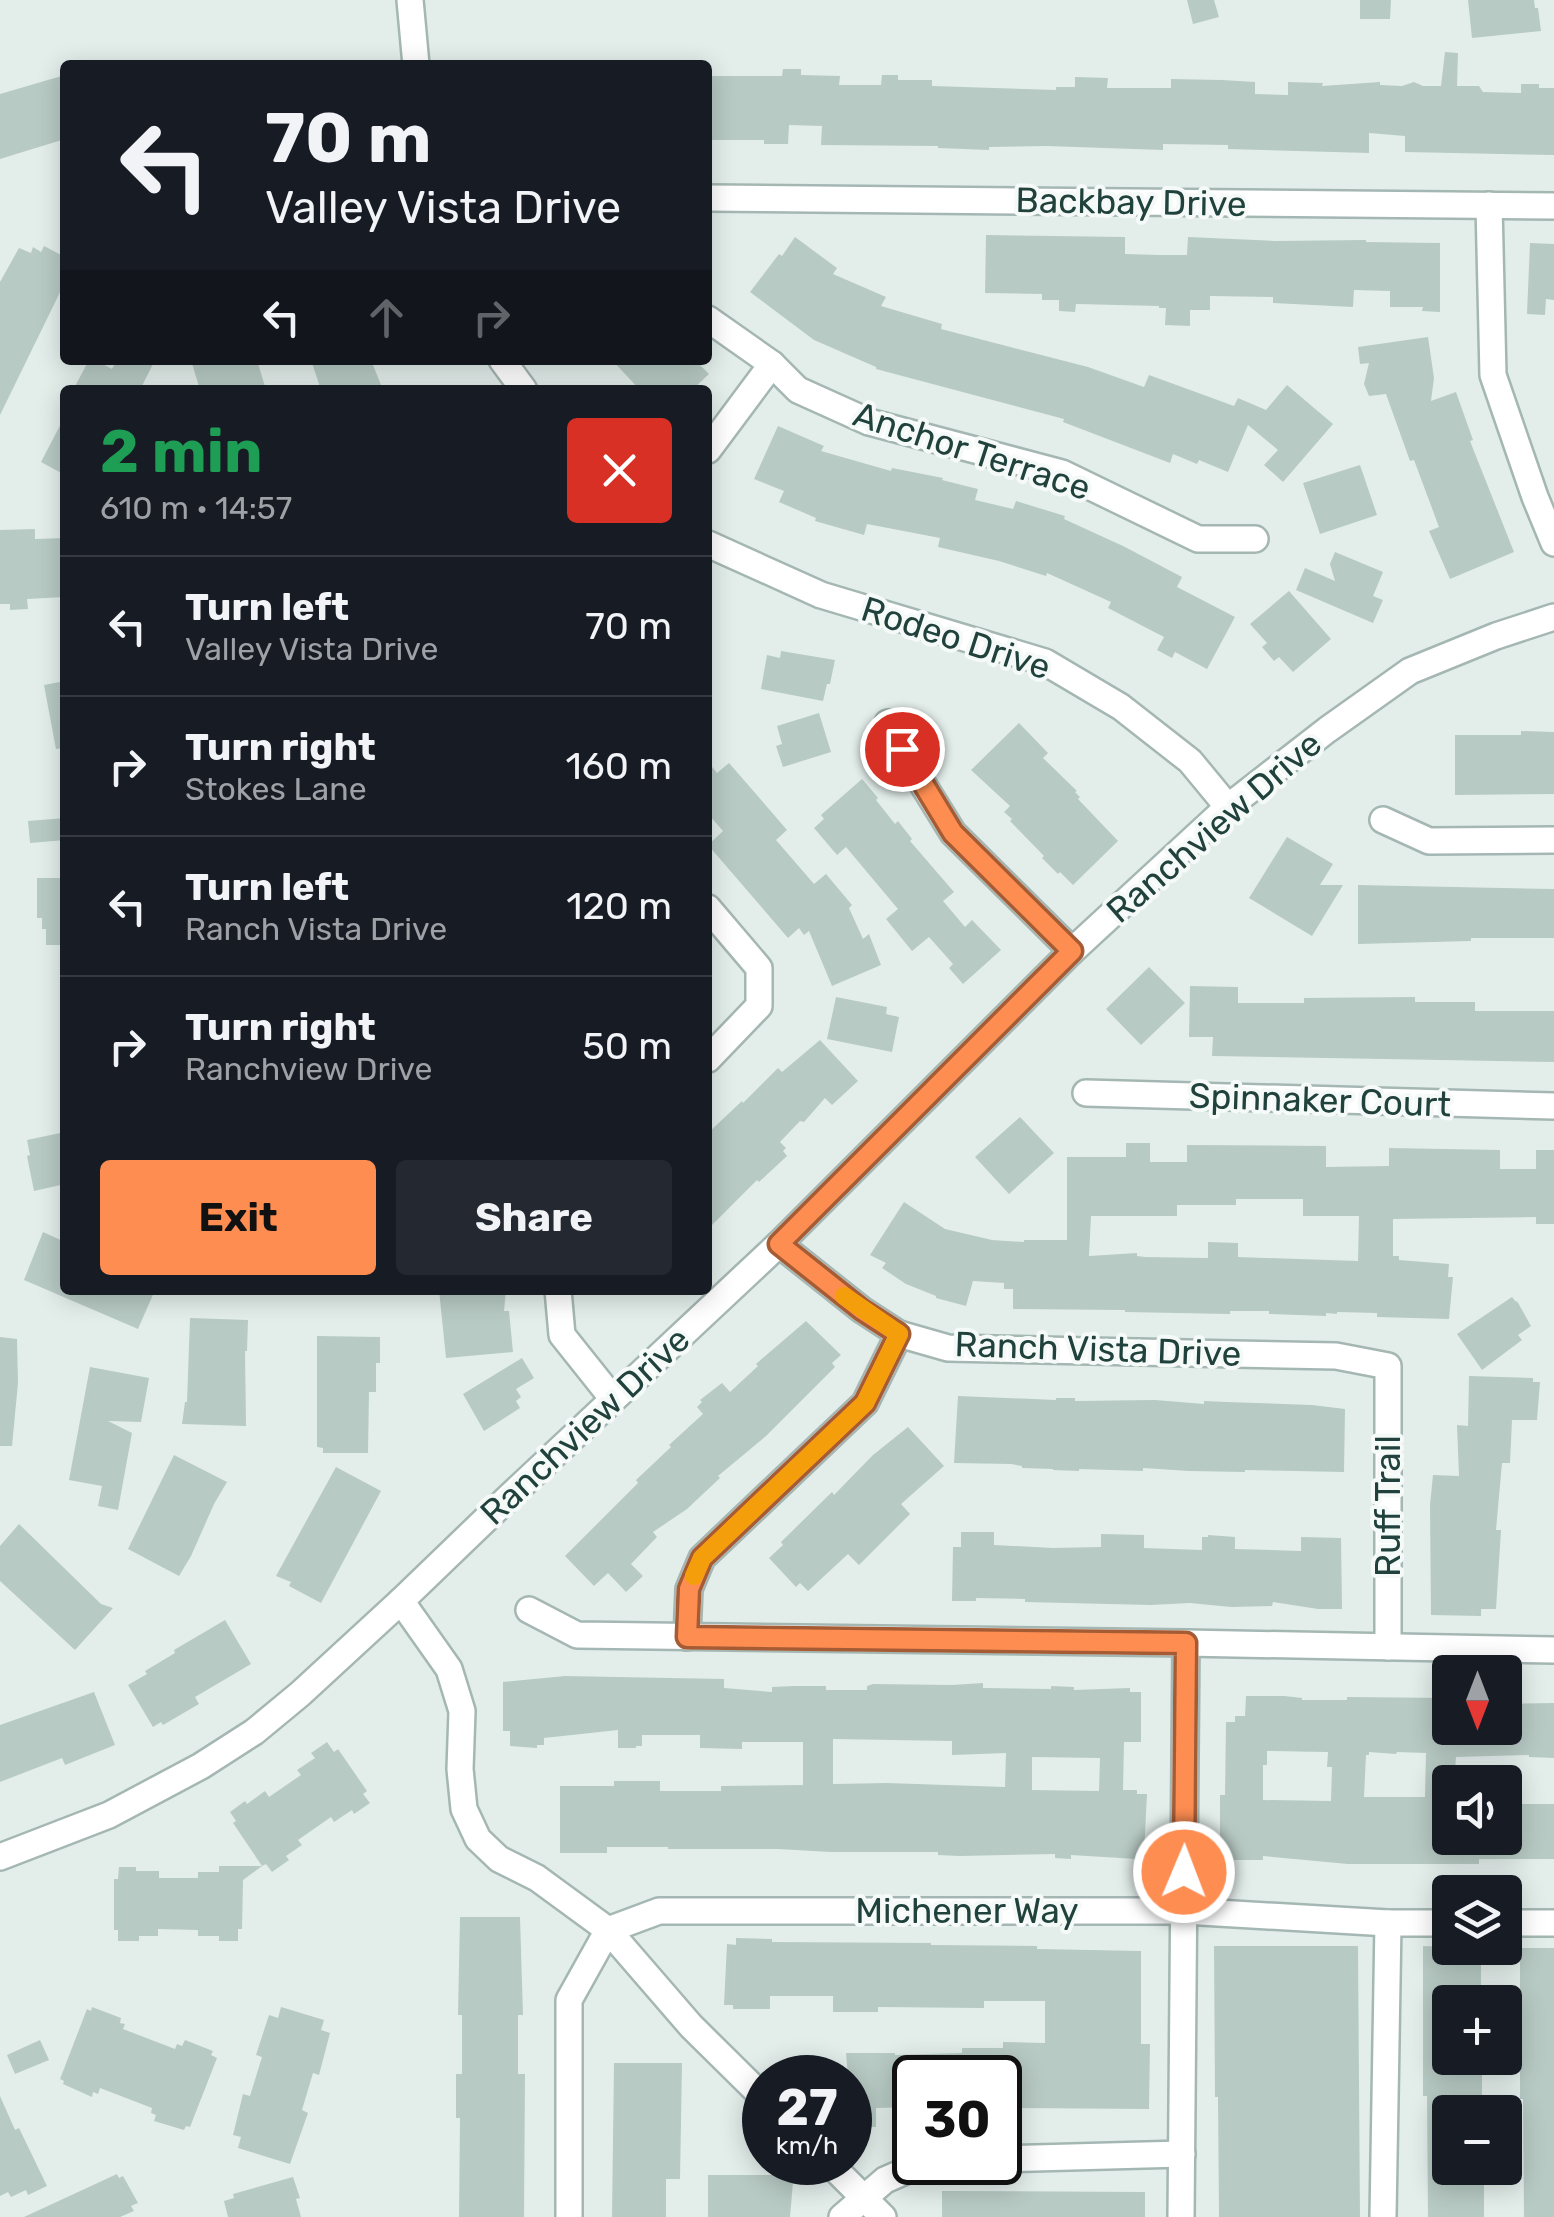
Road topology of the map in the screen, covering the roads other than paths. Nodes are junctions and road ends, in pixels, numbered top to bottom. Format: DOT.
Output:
graph roads {
  1 [pos="410,0"];
  2 [pos="416,60"];
  3 [pos="712,198"];
  4 [pos="1490,205"];
  5 [pos="1554,206"];
  6 [pos="712,323"];
  7 [pos="772,364"];
  8 [pos="712,445"];
  9 [pos="1254,539"];
  10 [pos="1554,542"];
  11 [pos="712,546"];
  12 [pos="1554,617"];
  13 [pos="888,724"];
  14 [pos="1228,806"];
  15 [pos="1382,820"];
  16 [pos="1554,840"];
  17 [pos="712,913"];
  18 [pos="1072,951"];
  19 [pos="712,1055"];
  20 [pos="1086,1093"];
  21 [pos="1554,1106"];
  22 [pos="779,1244"];
  23 [pos="558,1295"];
  24 [pos="899,1334"];
  25 [pos="1388,1366"];
  26 [pos="613,1399"];
  27 [pos="401,1602"];
  28 [pos="529,1610"];
  29 [pos="687,1637"];
  30 [pos="1186,1643"];
  31 [pos="1388,1646"];
  32 [pos="1554,1650"];
  33 [pos="0,1857"];
  34 [pos="1184,1911"];
  35 [pos="1388,1923"];
  36 [pos="1432,1923"];
  37 [pos="1522,1923"];
  38 [pos="1554,1923"];
  39 [pos="608,1930"];
  40 [pos="742,2077"];
  41 [pos="1182,2154"];
  42 [pos="1022,2158"];
  43 [pos="892,2177"];
  44 [pos="851,2185"];
  45 [pos="864,2198"];
  46 [pos="569,2217"];
  47 [pos="842,2217"];
  48 [pos="883,2217"];
  49 [pos="1181,2217"];
  50 [pos="1382,2217"];
  1 -- 2 [label="street"];
  3 -- 4 [label="street, Backbay Drive"];
  4 -- 5 [label="street, Backbay Drive"];
  4 -- 10 [label="street"];
  6 -- 7 [label="street, Anchor Terrace"];
  7 -- 8 [label="street"];
  7 -- 9 [label="street, Anchor Terrace"];
  11 -- 14 [label="street, Rodeo Drive"];
  12 -- 14 [label="street, Ranchview Drive"];
  13 -- 18 [label="street"];
  14 -- 18 [label="street, Ranchview Drive"];
  15 -- 16 [label="street"];
  17 -- 19 [label="street"];
  18 -- 22 [label="street, Ranchview Drive"];
  20 -- 21 [label="street, Spinnaker Court"];
  22 -- 24 [label="street, Ranch Vista Drive"];
  22 -- 26 [label="street, Ranchview Drive"];
  23 -- 26 [label="street"];
  24 -- 25 [label="street, Ranch Vista Drive"];
  24 -- 29 [label="street"];
  25 -- 31 [label="street, Ruff Trail"];
  26 -- 27 [label="street, Ranchview Drive"];
  27 -- 33 [label="street, Ranchview Drive"];
  27 -- 39 [label="street"];
  28 -- 29 [label="street"];
  29 -- 30 [label="street"];
  30 -- 31 [label="street"];
  30 -- 34 [label="street"];
  31 -- 32 [label="street"];
  34 -- 35 [label="street, Michener Way"];
  34 -- 39 [label="street, Michener Way"];
  34 -- 41 [label="street"];
  35 -- 36 [label="street, Michener Way"];
  35 -- 50 [label="street"];
  37 -- 38 [label="street"];
  39 -- 40 [label="street"];
  39 -- 46 [label="street"];
  41 -- 42 [label="street"];
  41 -- 49 [label="street"];
  43 -- 45 [label="street"];
  44 -- 45 [label="street"];
  45 -- 47 [label="street"];
  45 -- 48 [label="street"];
}
